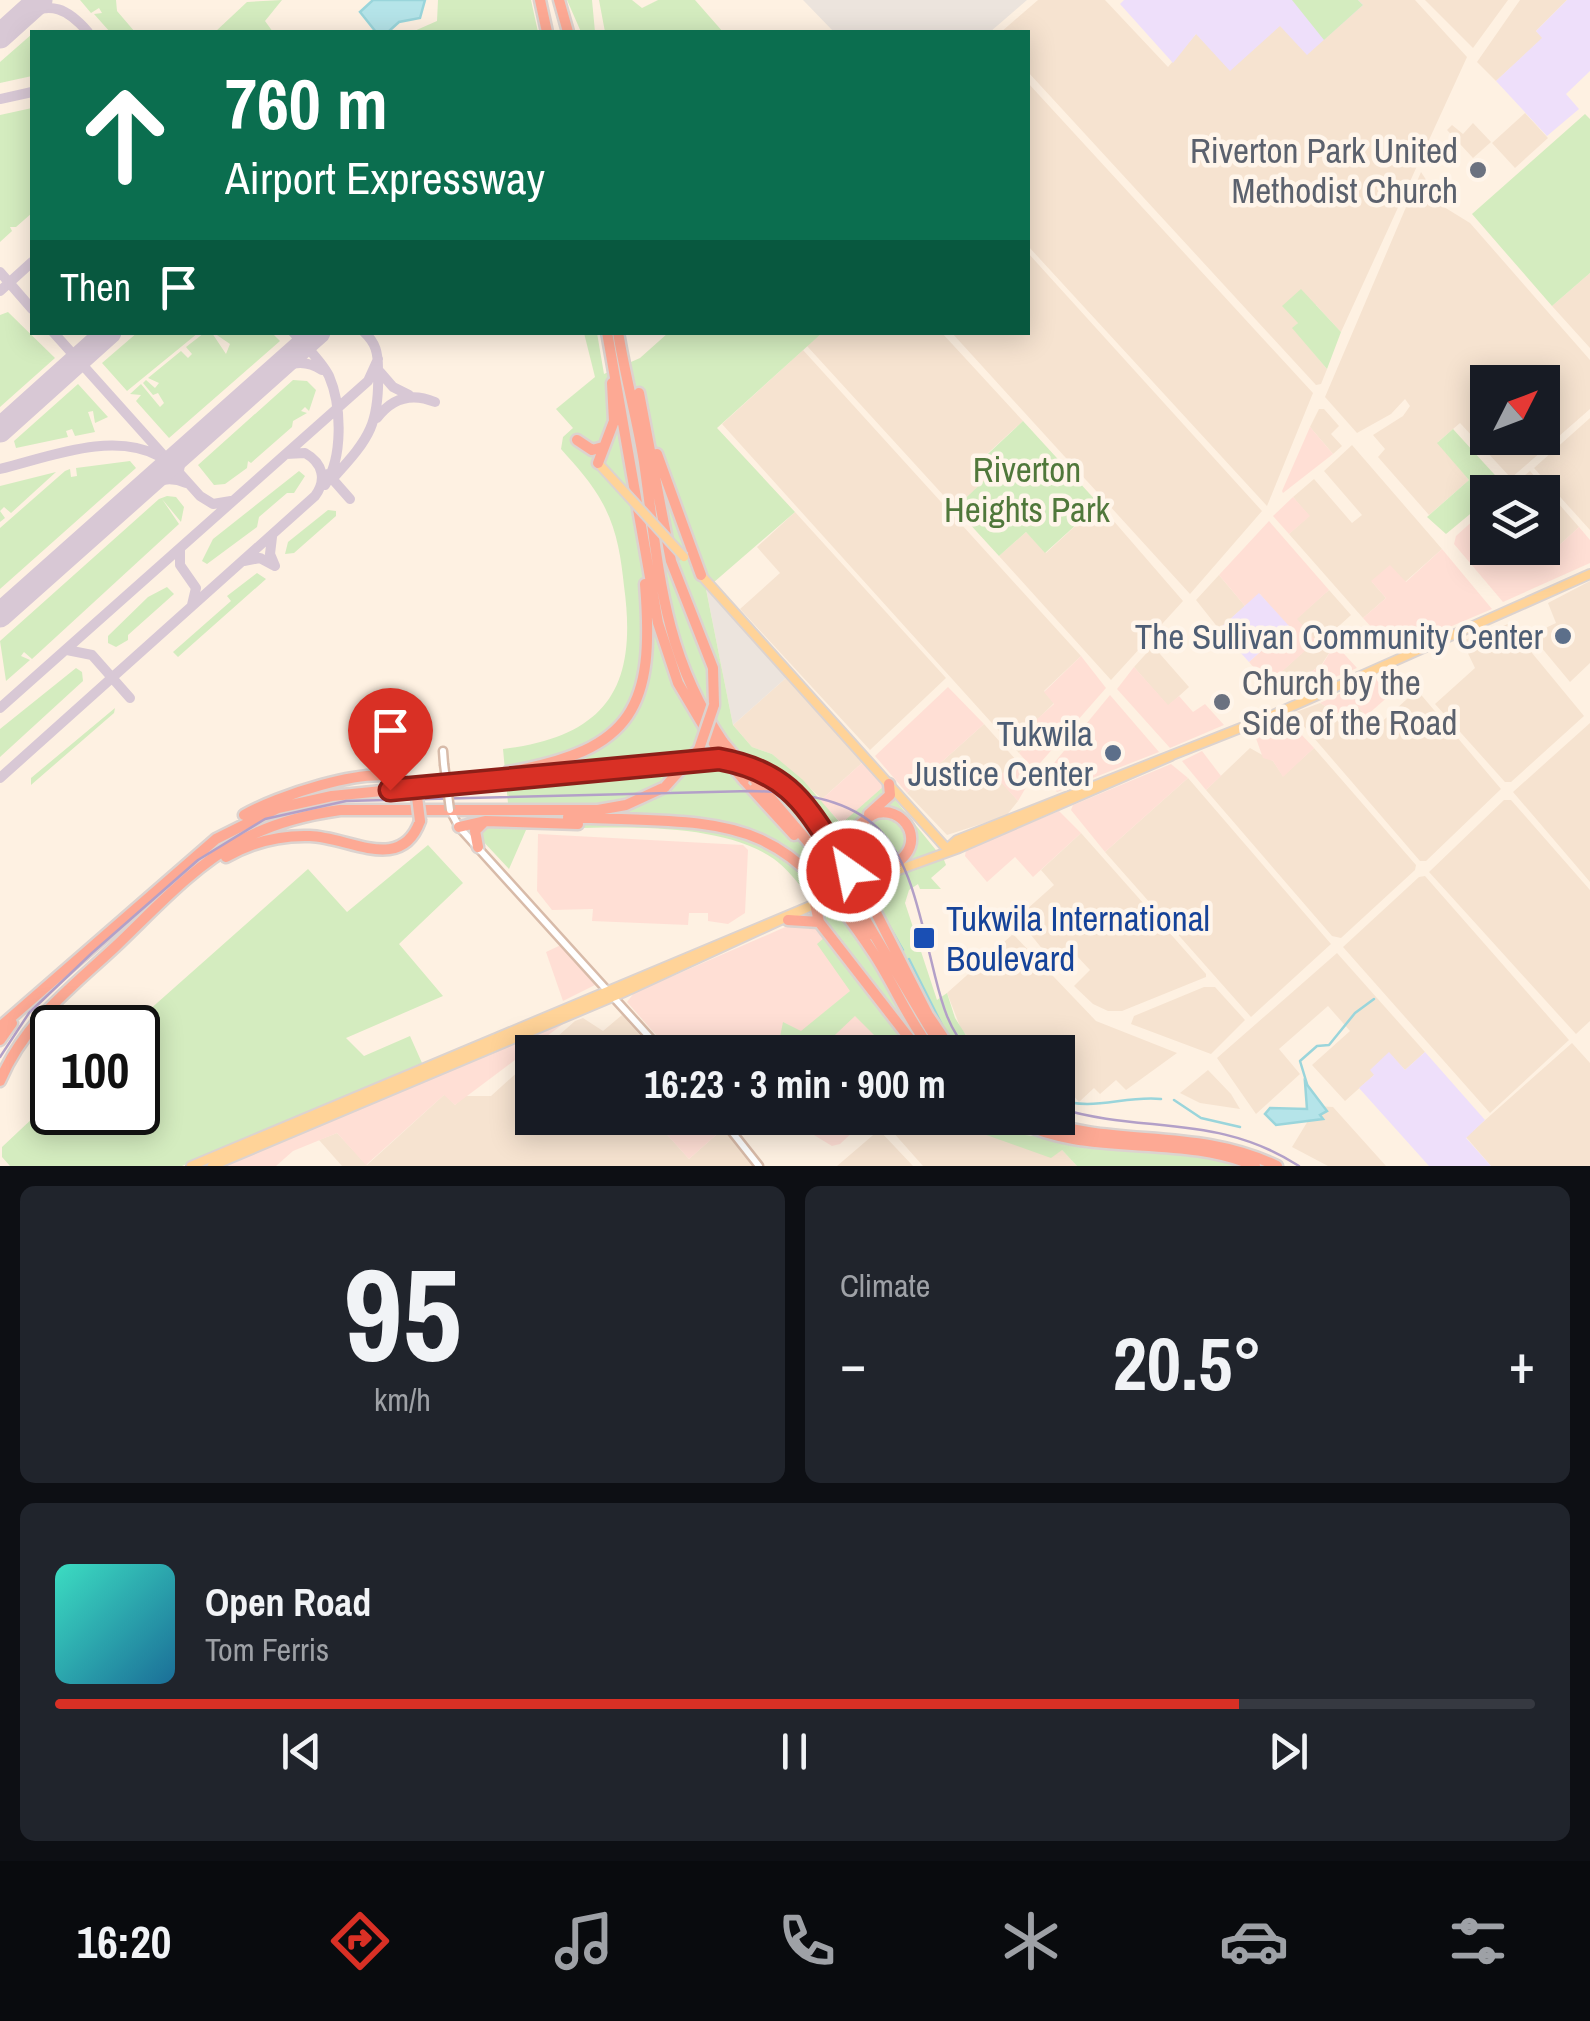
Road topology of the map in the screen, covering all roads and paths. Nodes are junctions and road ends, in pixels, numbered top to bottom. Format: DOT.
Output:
graph roads {
  1 [pos="540,0"];
  2 [pos="559,0"];
  3 [pos="547,30"];
  4 [pos="567,30"];
  5 [pos="606,335"];
  6 [pos="607,335"];
  7 [pos="622,335"];
  8 [pos="622,335"];
  9 [pos="638,393"];
  10 [pos="576,440"];
  11 [pos="604,447"];
  12 [pos="598,463"];
  13 [pos="638,498"];
  14 [pos="1590,574"];
  15 [pos="700,575"];
  16 [pos="720,744"];
  17 [pos="443,751"];
  18 [pos="467,781"];
  19 [pos="750,781"];
  20 [pos="889,784"];
  21 [pos="884,800"];
  22 [pos="906,805"];
  23 [pos="484,815"];
  24 [pos="459,826"];
  25 [pos="852,833"];
  26 [pos="478,847"];
  27 [pos="947,849"];
  28 [pos="849,871"];
  29 [pos="866,882"];
  30 [pos="141,900"];
  31 [pos="815,904"];
  32 [pos="788,920"];
  33 [pos="818,922"];
  34 [pos="113,949"];
  35 [pos="84,952"];
  36 [pos="883,968"];
  37 [pos="610,993"];
  38 [pos="0,1027"];
  39 [pos="648,1035"];
  40 [pos="907,1035"];
  41 [pos="923,1035"];
  42 [pos="934,1035"];
  43 [pos="942,1035"];
  44 [pos="0,1040"];
  45 [pos="0,1081"];
  46 [pos="1075,1128"];
  47 [pos="1075,1131"];
  48 [pos="735,1135"];
  49 [pos="1107,1137"];
  50 [pos="1142,1139"];
  51 [pos="228,1151"];
  52 [pos="214,1165"];
  53 [pos="191,1166"];
  54 [pos="760,1166"];
  55 [pos="1255,1166"];
  56 [pos="1277,1166"];
  1 -- 3 [label="highway"];
  2 -- 4 [label="highway"];
  5 -- 11 [label="highway"];
  6 -- 13 [label="highway"];
  7 -- 9 [label="highway"];
  8 -- 16 [label="highway"];
  9 -- 15 [label="highway"];
  9 -- 23 [label="highway, bridge"];
  10 -- 11 [label="highway"];
  11 -- 12 [label="highway"];
  12 -- 15 [label="main road, bridge"];
  13 -- 16 [label="highway"];
  13 -- 18 [label="highway"];
  14 -- 27 [label="main road"];
  15 -- 20 [label="main road"];
  16 -- 19 [label="highway, bridge"];
  17 -- 24 [label="main road, bridge"];
  18 -- 28 [label="highway"];
  18 -- 30 [label="highway"];
  19 -- 36 [label="highway"];
  19 -- 42 [label="highway"];
  20 -- 21 [label="highway"];
  20 -- 22 [label="main road"];
  21 -- 22 [label="highway"];
  21 -- 25 [label="highway"];
  22 -- 27 [label="main road"];
  23 -- 24 [label="highway"];
  23 -- 26 [label="highway"];
  23 -- 34 [label="highway"];
  23 -- 36 [label="highway"];
  24 -- 26 [label="main road"];
  25 -- 28 [label="highway"];
  25 -- 29 [label="highway"];
  26 -- 37 [label="main road"];
  27 -- 29 [label="main road"];
  28 -- 43 [label="highway"];
  29 -- 31 [label="main road, bridge"];
  30 -- 34 [label="highway, bridge"];
  30 -- 35 [label="highway"];
  31 -- 32 [label="main road"];
  31 -- 33 [label="highway"];
  31 -- 37 [label="main road"];
  32 -- 33 [label="highway"];
  32 -- 37 [label="main road"];
  33 -- 40 [label="highway"];
  34 -- 45 [label="highway"];
  35 -- 38 [label="highway"];
  35 -- 44 [label="highway"];
  36 -- 41 [label="highway"];
  37 -- 39 [label="main road"];
  37 -- 51 [label="main road"];
  37 -- 52 [label="main road"];
  46 -- 49 [label="highway"];
  47 -- 49 [label="highway"];
  48 -- 54 [label="main road"];
  49 -- 50 [label="highway"];
  50 -- 55 [label="highway"];
  50 -- 56 [label="highway"];
  51 -- 52 [label="main road"];
  51 -- 53 [label="main road"];
}
